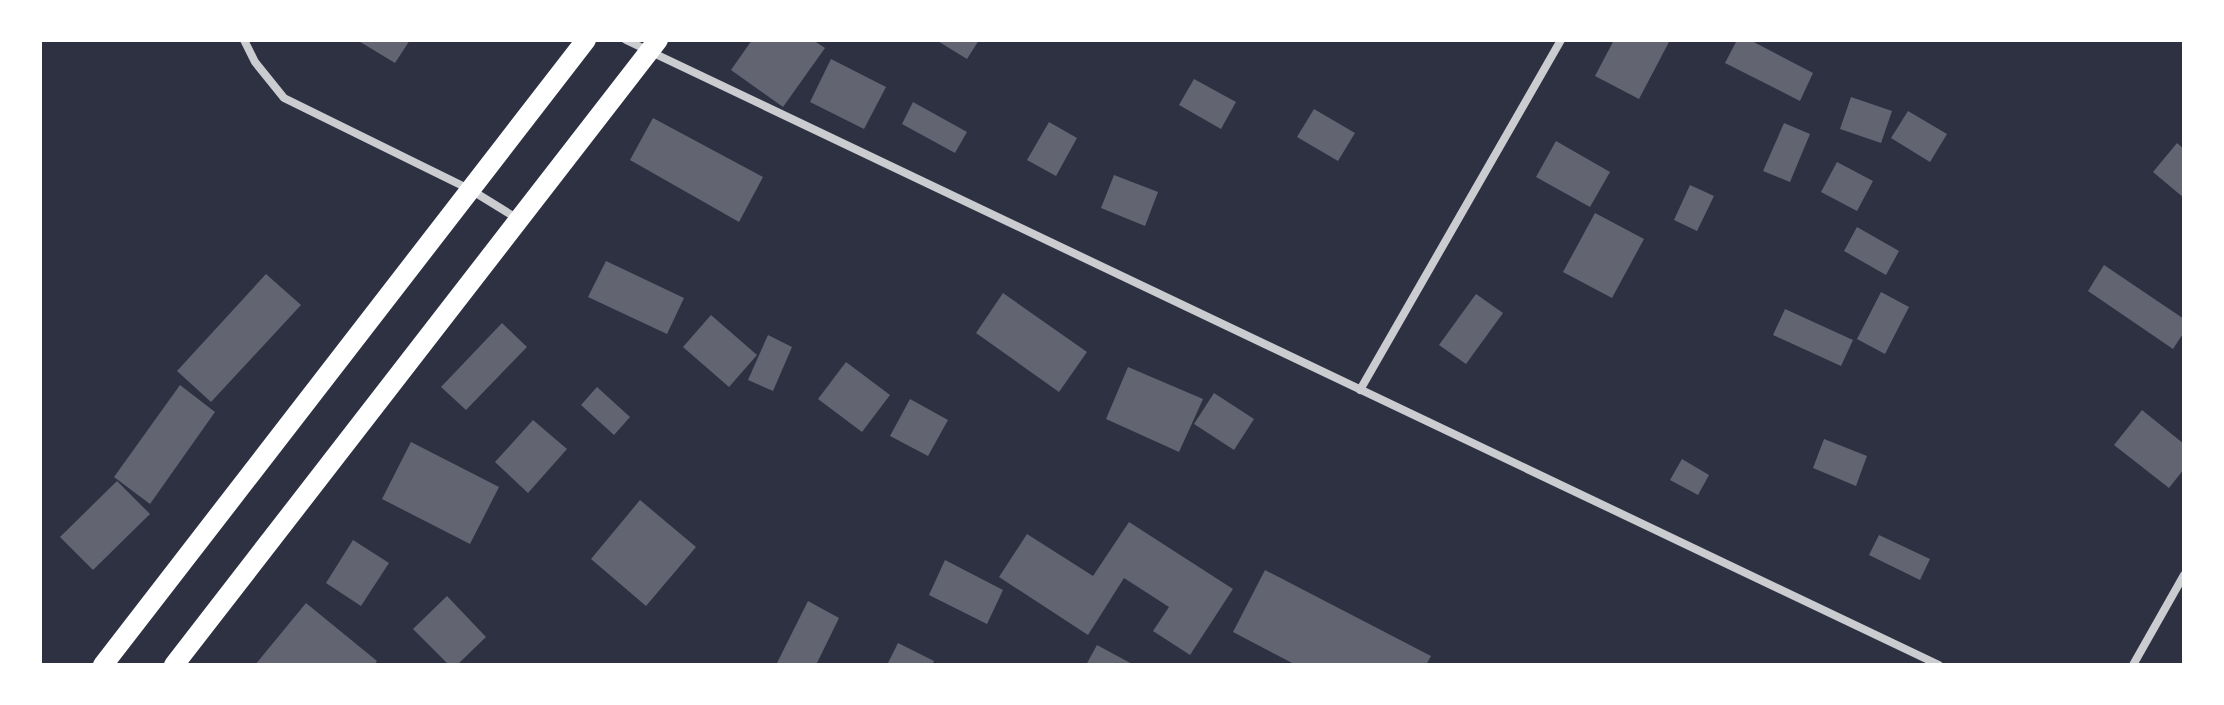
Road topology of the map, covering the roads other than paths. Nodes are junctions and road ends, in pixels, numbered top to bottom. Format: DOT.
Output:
graph roads {
  1 [pos="244,40"];
  2 [pos="586,40"];
  3 [pos="626,40"];
  4 [pos="1561,40"];
  5 [pos="653,46"];
  6 [pos="471,190"];
  7 [pos="519,220"];
  8 [pos="1360,390"];
  9 [pos="2184,575"];
  10 [pos="103,665"];
  11 [pos="174,665"];
  12 [pos="1939,665"];
  13 [pos="2133,665"];
  1 -- 6 [label="street"];
  2 -- 6 [label="main road"];
  3 -- 5 [label="street"];
  4 -- 8 [label="street"];
  5 -- 7 [label="main road"];
  5 -- 8 [label="street"];
  6 -- 7 [label="street"];
  6 -- 10 [label="main road"];
  7 -- 11 [label="main road"];
  8 -- 12 [label="street"];
  9 -- 13 [label="street"];
}
